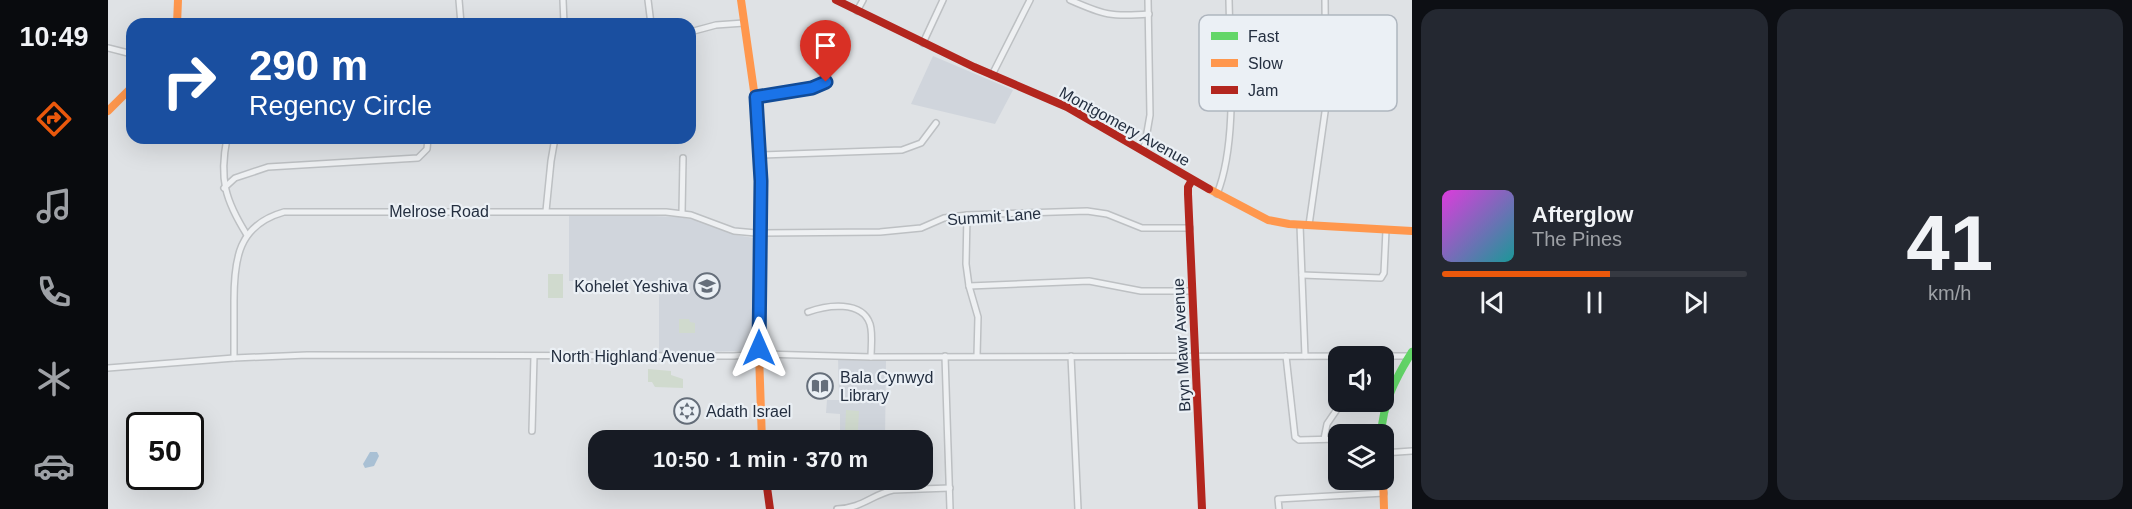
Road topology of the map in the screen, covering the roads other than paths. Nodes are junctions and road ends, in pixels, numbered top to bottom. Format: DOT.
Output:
graph roads {
  1 [pos="178,0"];
  2 [pos="459,0"];
  3 [pos="562,0"];
  4 [pos="648,0"];
  5 [pos="741,0"];
  6 [pos="836,0"];
  7 [pos="863,0"];
  8 [pos="943,0"];
  9 [pos="1030,0"];
  10 [pos="1070,0"];
  11 [pos="1148,0"];
  12 [pos="1229,0"];
  13 [pos="1325,0"];
  14 [pos="857,11"];
  15 [pos="1149,14"];
  16 [pos="1229,15"];
  17 [pos="1325,15"];
  18 [pos="177,18"];
  19 [pos="460,18"];
  20 [pos="564,18"];
  21 [pos="650,18"];
  22 [pos="744,23"];
  23 [pos="696,30"];
  24 [pos="923,43"];
  25 [pos="108,48"];
  26 [pos="126,52"];
  27 [pos="992,75"];
  28 [pos="826,82"];
  29 [pos="126,93"];
  30 [pos="756,97"];
  31 [pos="108,111"];
  32 [pos="1231,111"];
  33 [pos="1325,111"];
  34 [pos="936,123"];
  35 [pos="226,144"];
  36 [pos="427,144"];
  37 [pos="554,144"];
  38 [pos="1142,150"];
  39 [pos="760,154"];
  40 [pos="683,158"];
  41 [pos="223,173"];
  42 [pos="235,178"];
  43 [pos="1192,180"];
  44 [pos="224,188"];
  45 [pos="1217,194"];
  46 [pos="546,211"];
  47 [pos="682,213"];
  48 [pos="967,215"];
  49 [pos="1300,225"];
  50 [pos="1309,225"];
  51 [pos="1190,228"];
  52 [pos="1386,230"];
  53 [pos="1412,231"];
  54 [pos="760,233"];
  55 [pos="246,235"];
  56 [pos="1302,275"];
  57 [pos="969,286"];
  58 [pos="1192,291"];
  59 [pos="808,312"];
  60 [pos="759,354"];
  61 [pos="1411,354"];
  62 [pos="1394,355"];
  63 [pos="534,356"];
  64 [pos="945,356"];
  65 [pos="977,356"];
  66 [pos="1071,356"];
  67 [pos="1195,356"];
  68 [pos="1286,356"];
  69 [pos="1305,356"];
  70 [pos="1328,356"];
  71 [pos="871,357"];
  72 [pos="234,358"];
  73 [pos="108,368"];
  74 [pos="1335,412"];
  75 [pos="1382,424"];
  76 [pos="762,430"];
  77 [pos="532,431"];
  78 [pos="1324,439"];
  79 [pos="1328,439"];
  80 [pos="1412,451"];
  81 [pos="1394,452"];
  82 [pos="950,488"];
  83 [pos="767,490"];
  84 [pos="1384,490"];
  85 [pos="1384,493"];
  86 [pos="770,509"];
  87 [pos="837,509"];
  88 [pos="950,509"];
  89 [pos="1078,509"];
  90 [pos="1202,509"];
  91 [pos="1279,509"];
  92 [pos="1384,509"];
  1 -- 18 [label="main road"];
  2 -- 19 [label="street"];
  3 -- 20 [label="street"];
  4 -- 21 [label="street"];
  5 -- 22 [label="main road"];
  6 -- 14 [label="main road, Montgomery Avenue"];
  7 -- 14 [label="street"];
  8 -- 24 [label="street"];
  9 -- 27 [label="street"];
  10 -- 15 [label="street"];
  11 -- 15 [label="street"];
  12 -- 16 [label="street"];
  13 -- 17 [label="street"];
  14 -- 24 [label="main road, Montgomery Avenue"];
  15 -- 38 [label="street"];
  22 -- 23 [label="street"];
  22 -- 30 [label="main road"];
  24 -- 27 [label="main road, Montgomery Avenue"];
  25 -- 26 [label="street"];
  27 -- 38 [label="main road, Montgomery Avenue"];
  28 -- 30 [label="street"];
  29 -- 31 [label="main road"];
  30 -- 39 [label="main road"];
  32 -- 45 [label="street"];
  33 -- 50 [label="street"];
  34 -- 39 [label="street"];
  35 -- 41 [label="street"];
  36 -- 42 [label="street"];
  37 -- 46 [label="street"];
  38 -- 43 [label="main road, Montgomery Avenue"];
  39 -- 54 [label="main road"];
  40 -- 47 [label="street"];
  41 -- 42 [label="street"];
  41 -- 44 [label="street"];
  42 -- 44 [label="street"];
  43 -- 45 [label="main road, Montgomery Avenue"];
  43 -- 51 [label="main road, Bryn Mawr Avenue"];
  44 -- 55 [label="street"];
  45 -- 49 [label="main road, Montgomery Avenue"];
  46 -- 47 [label="street, Melrose Road"];
  46 -- 55 [label="street, Melrose Road"];
  47 -- 54 [label="street, Melrose Road"];
  48 -- 51 [label="street, Summit Lane"];
  48 -- 54 [label="street, Summit Lane"];
  48 -- 57 [label="street"];
  49 -- 50 [label="main road, Montgomery Avenue"];
  49 -- 56 [label="street"];
  50 -- 52 [label="main road, Montgomery Avenue"];
  51 -- 58 [label="main road, Bryn Mawr Avenue"];
  52 -- 53 [label="main road, Montgomery Avenue"];
  52 -- 56 [label="street"];
  54 -- 60 [label="main road"];
  55 -- 72 [label="street"];
  56 -- 69 [label="street"];
  57 -- 58 [label="street"];
  57 -- 65 [label="street"];
  58 -- 67 [label="main road, Bryn Mawr Avenue"];
  59 -- 71 [label="street"];
  60 -- 63 [label="street, North Highland Avenue"];
  60 -- 71 [label="street, North Highland Avenue"];
  60 -- 76 [label="main road"];
  61 -- 62 [label="street, North Highland Avenue"];
  61 -- 75 [label="main road"];
  63 -- 72 [label="street, North Highland Avenue"];
  63 -- 77 [label="street"];
  64 -- 65 [label="street, North Highland Avenue"];
  64 -- 71 [label="street, North Highland Avenue"];
  64 -- 82 [label="street"];
  65 -- 66 [label="street, North Highland Avenue"];
  66 -- 67 [label="street, North Highland Avenue"];
  66 -- 89 [label="street"];
  67 -- 68 [label="street, North Highland Avenue"];
  67 -- 90 [label="main road, Bryn Mawr Avenue"];
  68 -- 69 [label="street, North Highland Avenue"];
  68 -- 78 [label="street"];
  69 -- 70 [label="street, North Highland Avenue"];
  72 -- 73 [label="street, North Highland Avenue"];
  74 -- 78 [label="street"];
  78 -- 79 [label="street"];
  80 -- 81 [label="street"];
  82 -- 87 [label="street"];
  82 -- 88 [label="street"];
  83 -- 86 [label="main road"];
  84 -- 85 [label="main road"];
  85 -- 91 [label="street"];
  85 -- 92 [label="main road"];
}
